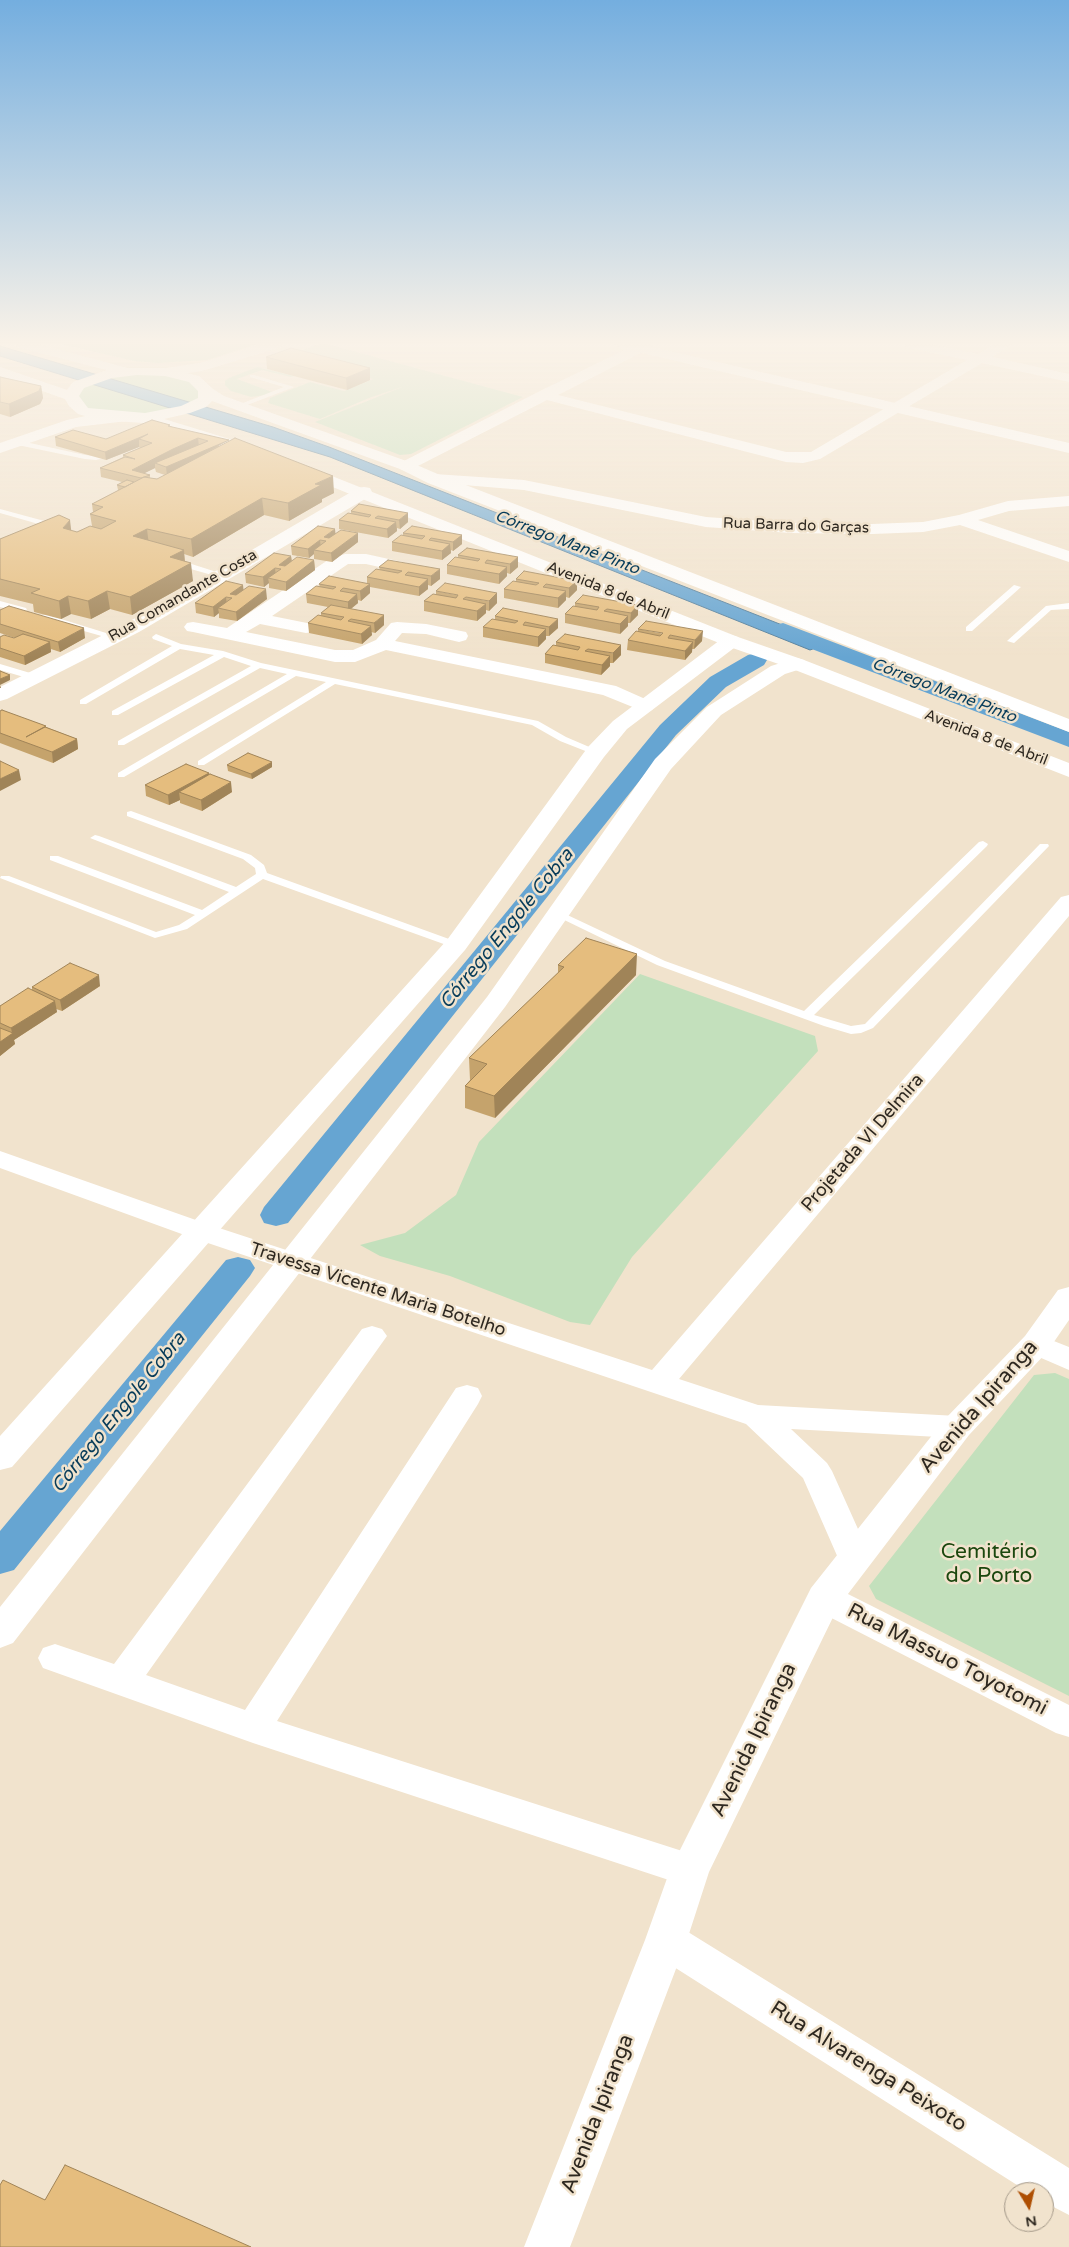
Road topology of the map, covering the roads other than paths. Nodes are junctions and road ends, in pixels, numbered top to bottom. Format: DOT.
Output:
graph roads {
  1 [pos="50,449"];
  2 [pos="359,449"];
  3 [pos="439,449"];
  4 [pos="754,449"];
  5 [pos="826,449"];
  6 [pos="124,451"];
  7 [pos="281,461"];
  8 [pos="406,466"];
  9 [pos="434,479"];
  10 [pos="524,485"];
  11 [pos="364,492"];
  12 [pos="1069,500"];
  13 [pos="493,502"];
  14 [pos="0,511"];
  15 [pos="961,520"];
  16 [pos="63,529"];
  17 [pos="1069,557"];
  18 [pos="165,558"];
  19 [pos="423,571"];
  20 [pos="222,575"];
  21 [pos="1017,587"];
  22 [pos="0,604"];
  23 [pos="1069,606"];
  24 [pos="29,612"];
  25 [pos="38,615"];
  26 [pos="258,618"];
  27 [pos="193,628"];
  28 [pos="306,628"];
  29 [pos="969,629"];
  30 [pos="231,634"];
  31 [pos="459,636"];
  32 [pos="114,637"];
  33 [pos="156,637"];
  34 [pos="1012,640"];
  35 [pos="731,641"];
  36 [pos="383,644"];
  37 [pos="180,646"];
  38 [pos="223,654"];
  39 [pos="797,664"];
  40 [pos="259,665"];
  41 [pos="0,667"];
  42 [pos="294,673"];
  43 [pos="34,677"];
  44 [pos="333,681"];
  45 [pos="0,695"];
  46 [pos="83,702"];
  47 [pos="645,706"];
  48 [pos="115,714"];
  49 [pos="1069,726"];
  50 [pos="121,743"];
  51 [pos="596,752"];
  52 [pos="201,762"];
  53 [pos="1069,771"];
  54 [pos="121,775"];
  55 [pos="130,814"];
  56 [pos="95,838"];
  57 [pos="983,844"];
  58 [pos="1044,846"];
  59 [pos="54,858"];
  60 [pos="262,875"];
  61 [pos="6,878"];
  62 [pos="238,892"];
  63 [pos="1069,902"];
  64 [pos="203,914"];
  65 [pos="557,914"];
  66 [pos="456,945"];
  67 [pos="806,1016"];
  68 [pos="0,1159"];
  69 [pos="200,1231"];
  70 [pos="292,1261"];
  71 [pos="1069,1297"];
  72 [pos="372,1336"];
  73 [pos="1053,1351"];
  74 [pos="657,1384"];
  75 [pos="467,1396"];
  76 [pos="757,1416"];
  77 [pos="957,1427"];
  78 [pos="0,1458"];
  79 [pos="854,1558"];
  80 [pos="824,1598"];
  81 [pos="0,1632"];
  82 [pos="55,1658"];
  83 [pos="122,1681"];
  84 [pos="1069,1722"];
  85 [pos="253,1728"];
  86 [pos="690,1870"];
  87 [pos="666,1940"];
  88 [pos="1069,2193"];
  89 [pos="547,2247"];
  1 -- 6 [label="lane"];
  2 -- 8 [label="street"];
  3 -- 8 [label="street"];
  4 -- 5 [label="street"];
  7 -- 11 [label="street, Avenida 8 de Abril"];
  8 -- 9 [label="street"];
  9 -- 10 [label="street, Rua Barra do Garças"];
  9 -- 13 [label="street"];
  10 -- 13 [label="street"];
  10 -- 15 [label="street, Rua Barra do Garças"];
  11 -- 20 [label="street, Rua Comandante Costa"];
  11 -- 35 [label="street, Avenida 8 de Abril"];
  12 -- 15 [label="street, Rua Barra do Garças"];
  13 -- 49 [label="street"];
  14 -- 16 [label="lane"];
  15 -- 17 [label="street"];
  18 -- 20 [label="lane"];
  19 -- 26 [label="street"];
  20 -- 32 [label="street, Rua Comandante Costa"];
  21 -- 29 [label="lane"];
  22 -- 24 [label="lane"];
  23 -- 34 [label="lane"];
  25 -- 32 [label="lane"];
  26 -- 28 [label="street"];
  26 -- 30 [label="street"];
  27 -- 30 [label="street"];
  30 -- 36 [label="street"];
  31 -- 36 [label="street"];
  32 -- 43 [label="street, Rua Comandante Costa"];
  33 -- 37 [label="lane"];
  35 -- 39 [label="street, Avenida 8 de Abril"];
  35 -- 47 [label="street"];
  36 -- 47 [label="street"];
  37 -- 38 [label="lane"];
  37 -- 46 [label="lane"];
  38 -- 40 [label="lane"];
  38 -- 48 [label="lane"];
  39 -- 53 [label="street, Avenida 8 de Abril"];
  39 -- 65 [label="street"];
  40 -- 42 [label="lane"];
  40 -- 50 [label="lane"];
  41 -- 43 [label="lane"];
  42 -- 44 [label="lane"];
  42 -- 54 [label="lane"];
  43 -- 45 [label="street, Rua Comandante Costa"];
  44 -- 51 [label="lane"];
  44 -- 52 [label="lane"];
  47 -- 51 [label="street"];
  51 -- 66 [label="street"];
  55 -- 60 [label="lane"];
  56 -- 62 [label="lane"];
  57 -- 67 [label="lane"];
  58 -- 67 [label="lane"];
  59 -- 64 [label="lane"];
  60 -- 62 [label="lane"];
  60 -- 66 [label="lane"];
  61 -- 64 [label="lane"];
  62 -- 64 [label="lane"];
  63 -- 74 [label="street, Projetada VI Delmira"];
  65 -- 67 [label="lane"];
  65 -- 70 [label="street"];
  66 -- 69 [label="street"];
  68 -- 69 [label="street, Travessa Vicente Maria Botelho"];
  69 -- 70 [label="street, Travessa Vicente Maria Botelho"];
  69 -- 78 [label="street"];
  70 -- 74 [label="street, Travessa Vicente Maria Botelho"];
  70 -- 81 [label="street"];
  71 -- 73 [label="street, Avenida Ipiranga"];
  72 -- 83 [label="street"];
  73 -- 77 [label="street, Avenida Ipiranga"];
  74 -- 76 [label="street, Travessa Vicente Maria Botelho"];
  75 -- 85 [label="street"];
  76 -- 77 [label="street, Travessa Vicente Maria Botelho"];
  76 -- 79 [label="street, Travessa Vicente Maria Botelho"];
  77 -- 79 [label="street, Avenida Ipiranga"];
  79 -- 80 [label="street, Avenida Ipiranga"];
  80 -- 84 [label="street, Rua Massuo Toyotomi"];
  80 -- 86 [label="street, Avenida Ipiranga"];
  82 -- 83 [label="street"];
  83 -- 85 [label="street"];
  85 -- 86 [label="street"];
  86 -- 87 [label="street, Avenida Ipiranga"];
  87 -- 88 [label="street, Rua Alvarenga Peixoto"];
  87 -- 89 [label="street, Avenida Ipiranga"];
}
